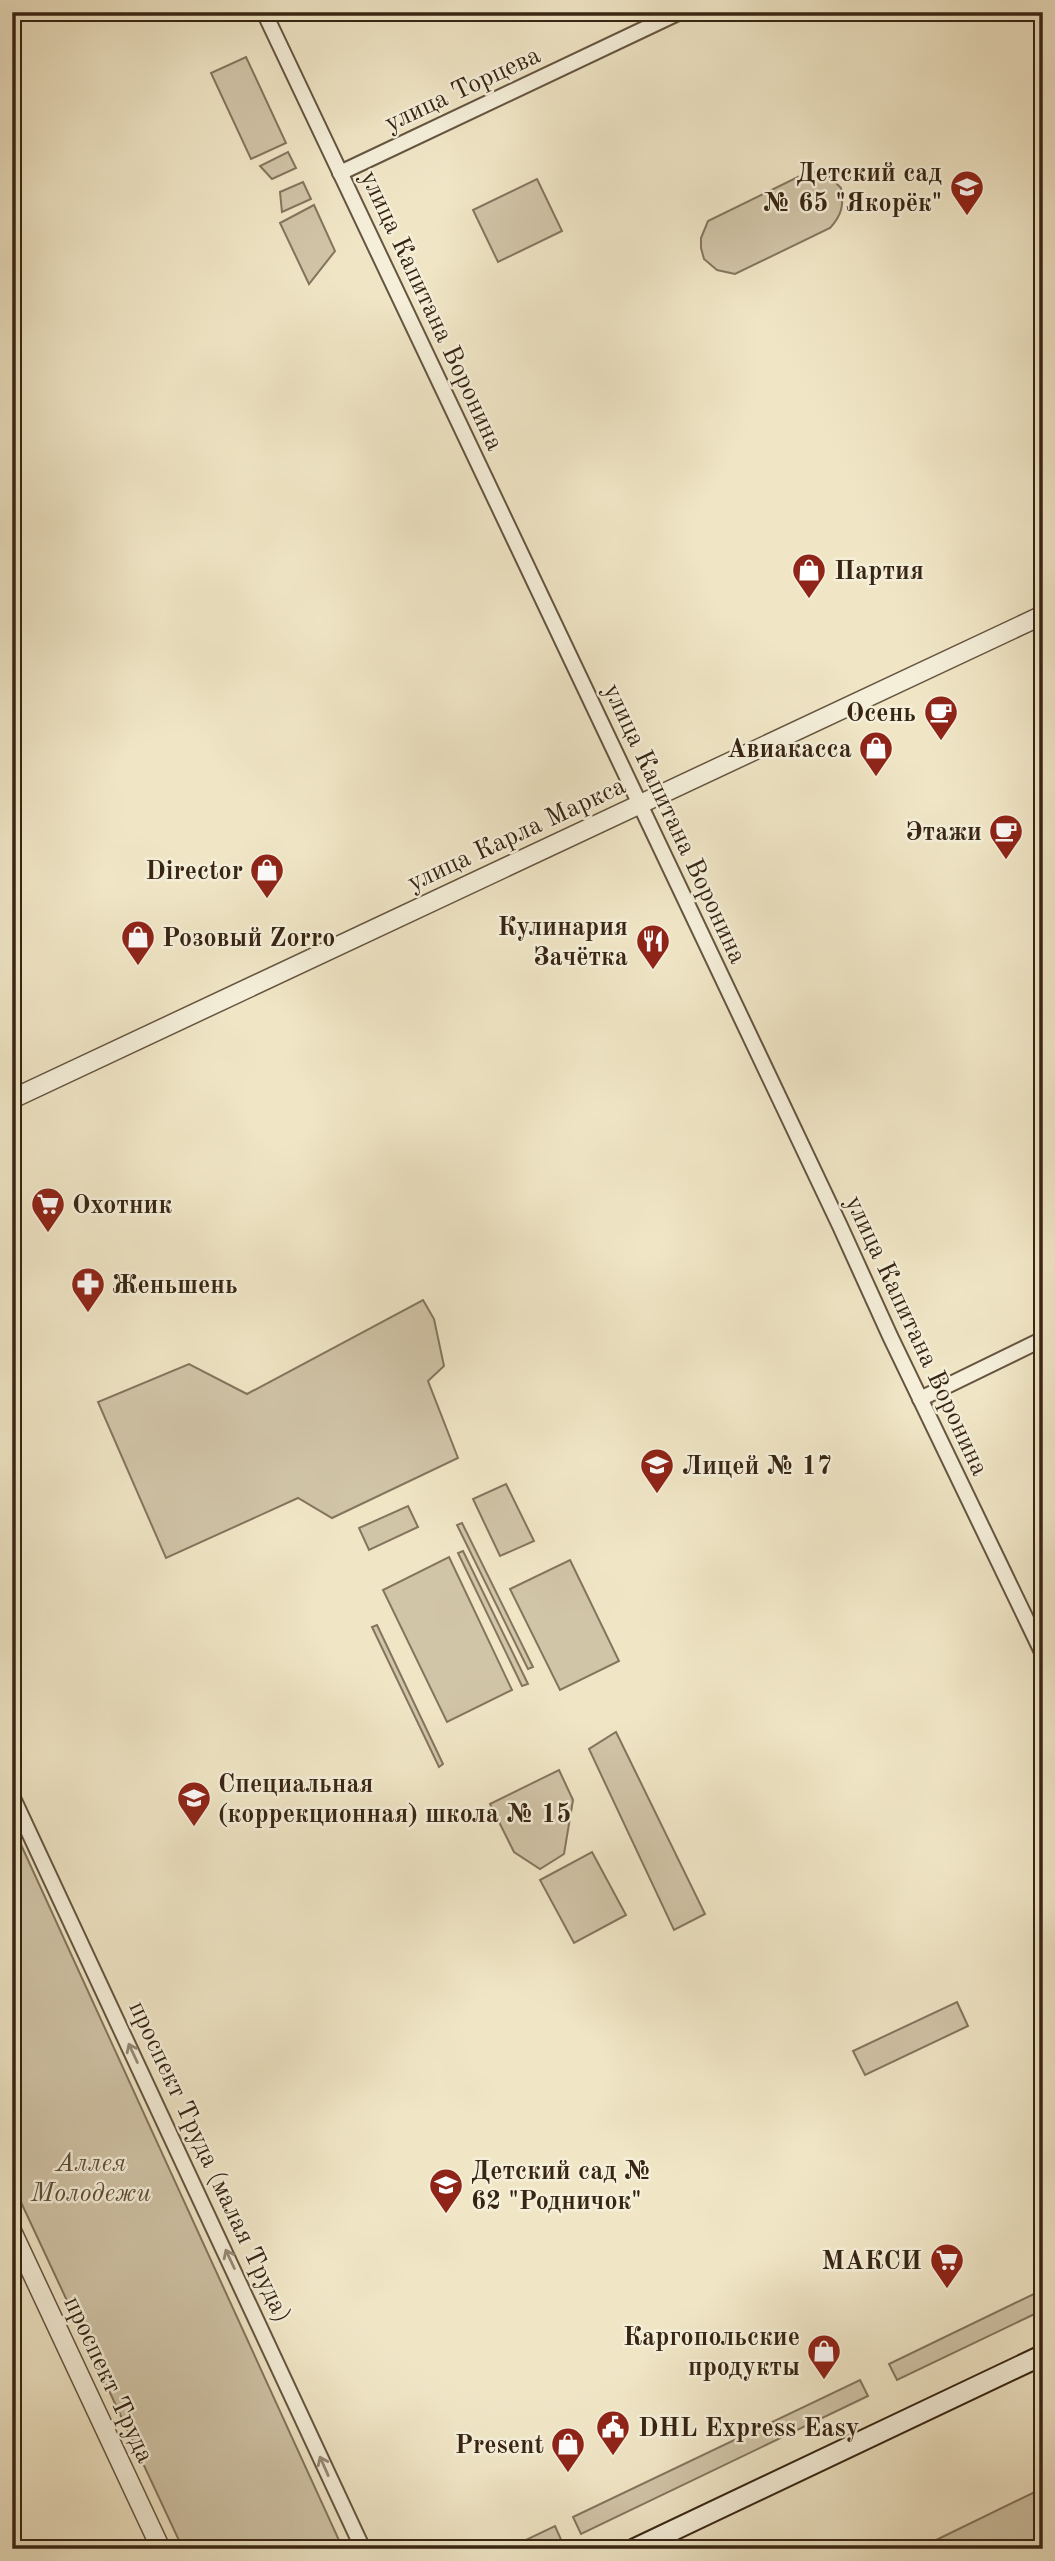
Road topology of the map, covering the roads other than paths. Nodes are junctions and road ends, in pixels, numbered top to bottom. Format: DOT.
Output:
graph roads {
  1 [pos="264,12"];
  2 [pos="680,12"];
  3 [pos="340,173"];
  4 [pos="1043,615"];
  5 [pos="640,804"];
  6 [pos="12,1099"];
  7 [pos="1043,1339"];
  8 [pos="920,1399"];
  9 [pos="1043,1654"];
  10 [pos="12,1796"];
  11 [pos="12,2231"];
  12 [pos="1043,2354"];
  13 [pos="161,2549"];
  14 [pos="363,2549"];
  15 [pos="634,2549"];
  1 -- 3 [label="street, улица Капитана Воронина"];
  2 -- 3 [label="street, улица Торцева"];
  3 -- 5 [label="street, улица Капитана Воронина"];
  4 -- 5 [label="street, улица Карла Маркса"];
  5 -- 6 [label="street, улица Карла Маркса"];
  5 -- 8 [label="street, улица Капитана Воронина"];
  7 -- 8 [label="street"];
  8 -- 9 [label="street, улица Капитана Воронина"];
  14 -- 10 [label="street, проспект Труда (малая Труда), one-way"];
  11 -- 13 [label="street, проспект Труда"];
  12 -- 15 [label="main road"];
}
